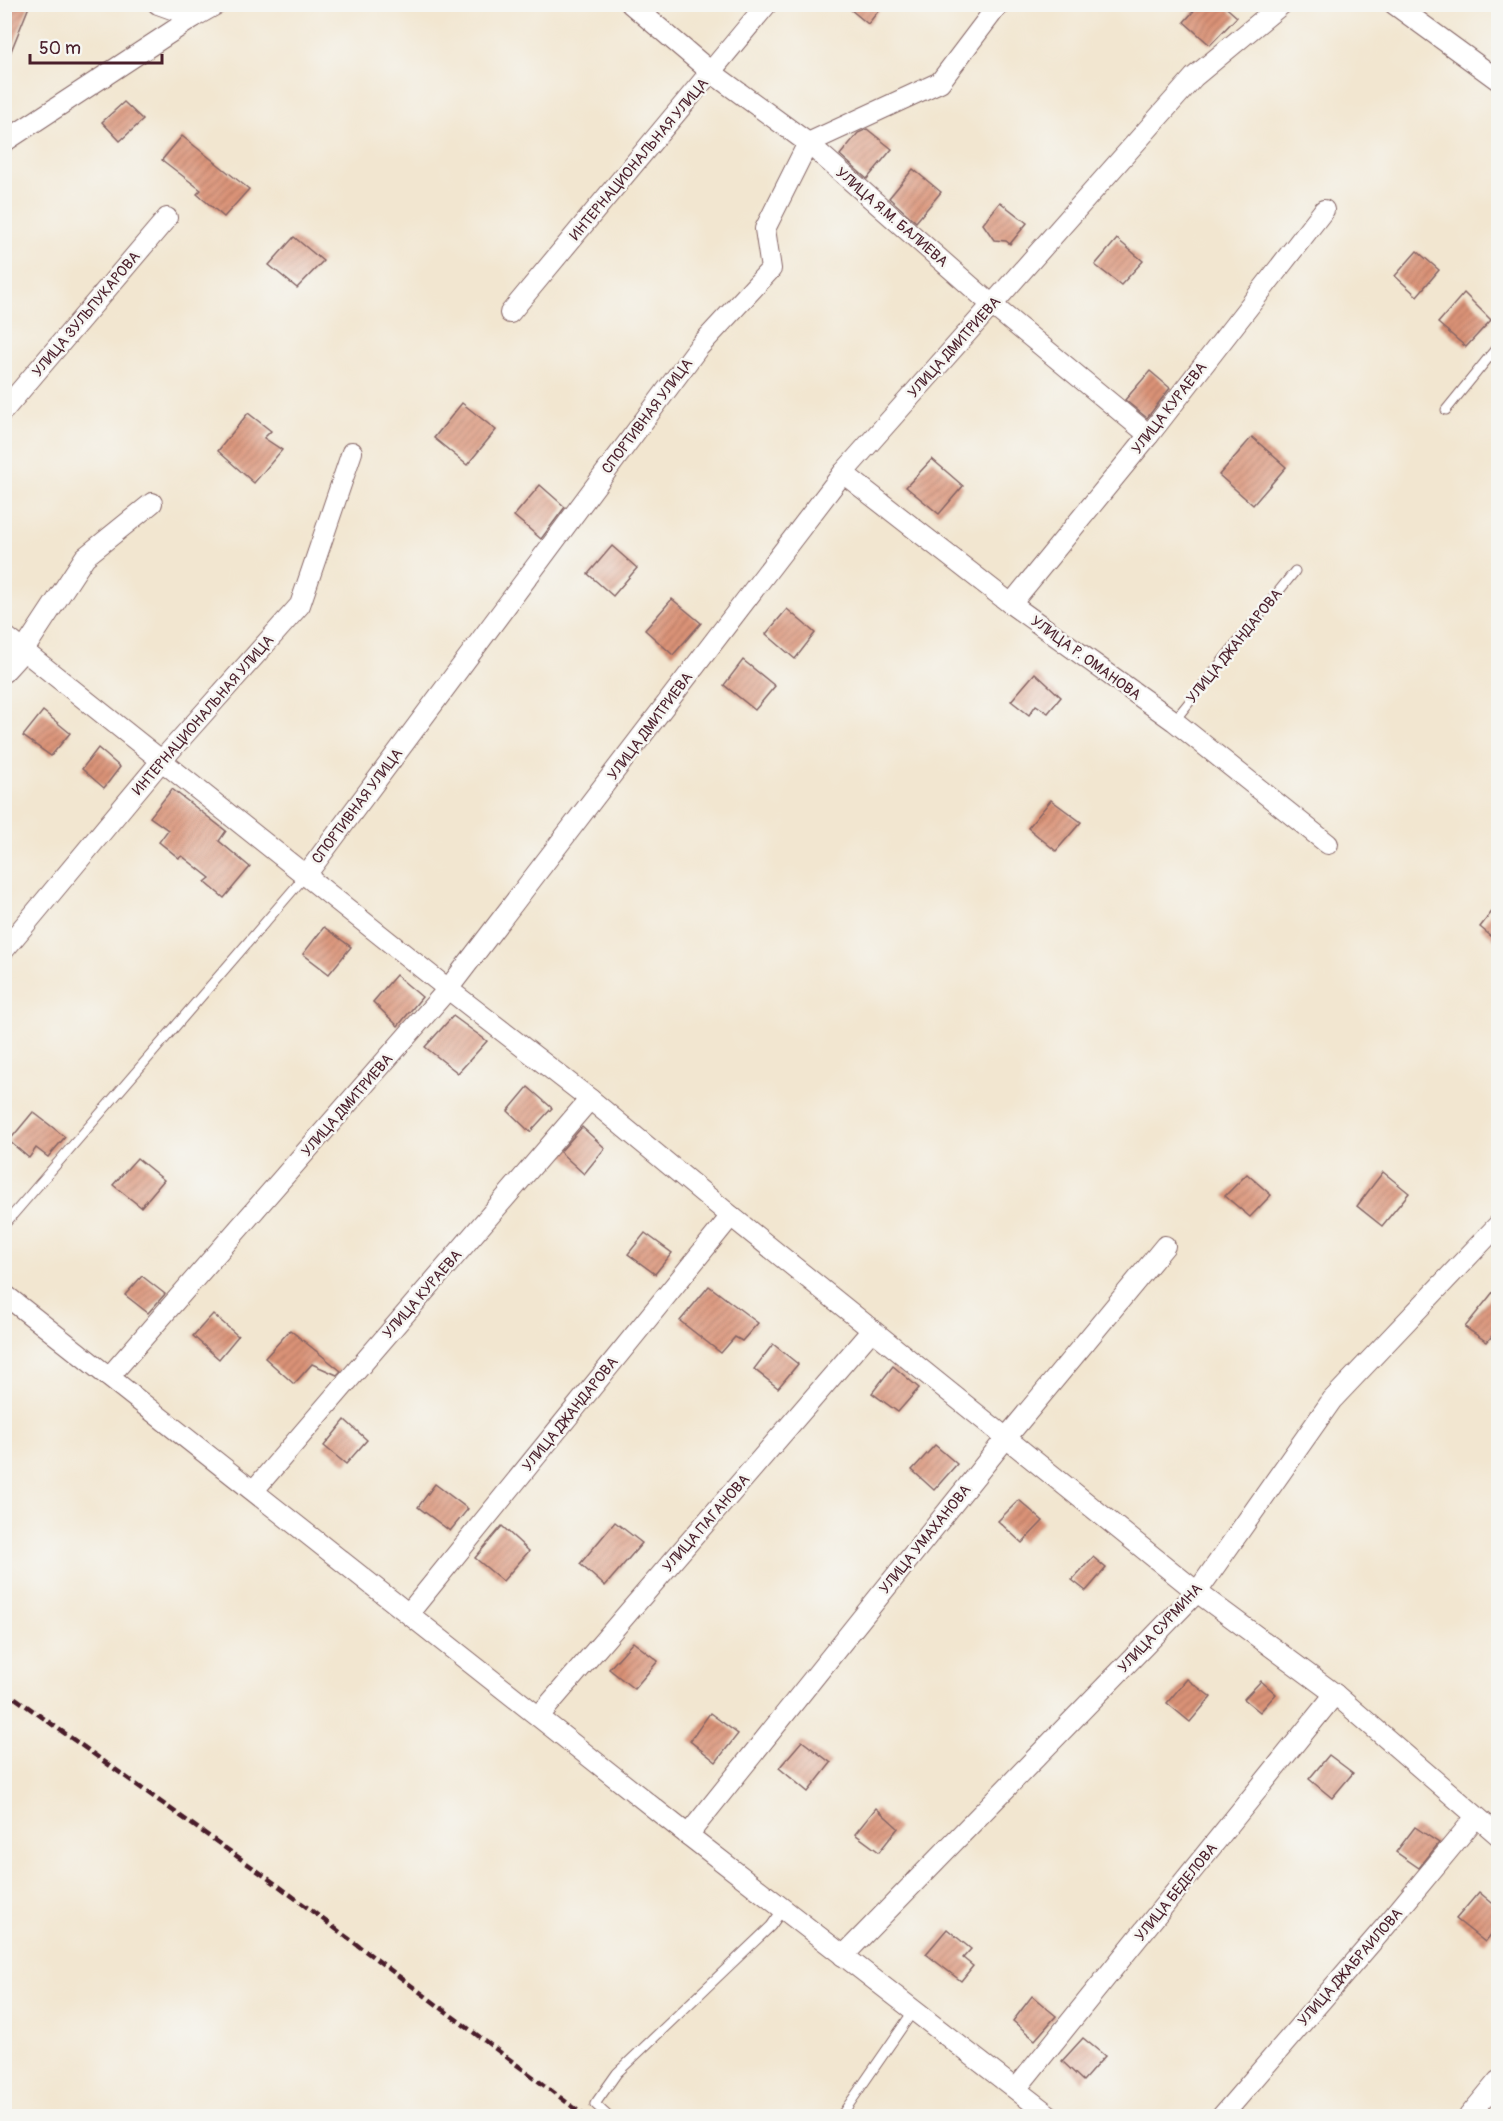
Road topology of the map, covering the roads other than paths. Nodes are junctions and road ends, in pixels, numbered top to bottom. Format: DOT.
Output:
graph roads {
  1 [pos="158,4"];
  2 [pos="218,4"];
  3 [pos="631,4"];
  4 [pos="767,4"];
  5 [pos="999,4"];
  6 [pos="1282,4"];
  7 [pos="1394,4"];
  8 [pos="194,17"];
  9 [pos="711,72"];
  10 [pos="1498,80"];
  11 [pos="4,142"];
  12 [pos="808,143"];
  13 [pos="1324,210"];
  14 [pos="167,218"];
  15 [pos="992,305"];
  16 [pos="510,313"];
  17 [pos="1498,346"];
  18 [pos="4,410"];
  19 [pos="1446,410"];
  20 [pos="1149,435"];
  21 [pos="352,452"];
  22 [pos="843,473"];
  23 [pos="152,503"];
  24 [pos="1294,571"];
  25 [pos="1011,604"];
  26 [pos="4,635"];
  27 [pos="24,650"];
  28 [pos="4,672"];
  29 [pos="1174,721"];
  30 [pos="162,760"];
  31 [pos="1328,844"];
  32 [pos="306,875"];
  33 [pos="4,950"];
  34 [pos="448,989"];
  35 [pos="590,1099"];
  36 [pos="731,1216"];
  37 [pos="4,1225"];
  38 [pos="1498,1225"];
  39 [pos="1165,1246"];
  40 [pos="4,1294"];
  41 [pos="872,1330"];
  42 [pos="109,1377"];
  43 [pos="1006,1438"];
  44 [pos="254,1490"];
  45 [pos="1197,1592"];
  46 [pos="409,1613"];
  47 [pos="1335,1694"];
  48 [pos="539,1716"];
  49 [pos="1476,1817"];
  50 [pos="688,1835"];
  51 [pos="1498,1835"];
  52 [pos="783,1910"];
  53 [pos="843,1956"];
  54 [pos="914,2010"];
  55 [pos="1498,2081"];
  56 [pos="1016,2089"];
  57 [pos="608,2116"];
  58 [pos="841,2116"];
  59 [pos="1050,2116"];
  60 [pos="1222,2116"];
  61 [pos="1469,2116"];
  1 -- 8 [label="street"];
  2 -- 8 [label="street"];
  3 -- 9 [label="street, УЛИЦА Я.М. БАЛИЕВА"];
  4 -- 9 [label="street, ИНТЕРНАЦИОНАЛЬНАЯ УЛИЦА"];
  5 -- 12 [label="street"];
  6 -- 15 [label="street, УЛИЦА ДМИТРИЕВА"];
  7 -- 10 [label="street"];
  8 -- 11 [label="street"];
  9 -- 12 [label="street, УЛИЦА Я.М. БАЛИЕВА"];
  9 -- 16 [label="street, ИНТЕРНАЦИОНАЛЬНАЯ УЛИЦА"];
  12 -- 15 [label="street, УЛИЦА Я.М. БАЛИЕВА"];
  12 -- 32 [label="street, СПОРТИВНАЯ УЛИЦА"];
  13 -- 20 [label="street, УЛИЦА КУРАЕВА"];
  14 -- 18 [label="street, УЛИЦА ЗУЛЬПУКАРОВА"];
  15 -- 20 [label="street, УЛИЦА Я.М. БАЛИЕВА"];
  15 -- 22 [label="street, УЛИЦА ДМИТРИЕВА"];
  17 -- 19 [label="lane"];
  20 -- 25 [label="street, УЛИЦА КУРАЕВА"];
  21 -- 30 [label="street, ИНТЕРНАЦИОНАЛЬНАЯ УЛИЦА"];
  22 -- 25 [label="street, УЛИЦА Р. ОМАНОВА"];
  22 -- 34 [label="street, УЛИЦА ДМИТРИЕВА"];
  23 -- 27 [label="street"];
  24 -- 29 [label="lane, УЛИЦА ДЖАНДАРОВА"];
  25 -- 29 [label="street, УЛИЦА Р. ОМАНОВА"];
  26 -- 27 [label="street"];
  27 -- 28 [label="street"];
  27 -- 30 [label="street"];
  29 -- 31 [label="street, УЛИЦА Р. ОМАНОВА"];
  30 -- 32 [label="street"];
  30 -- 33 [label="street, ИНТЕРНАЦИОНАЛЬНАЯ УЛИЦА"];
  32 -- 34 [label="street"];
  32 -- 37 [label="lane"];
  34 -- 35 [label="street"];
  34 -- 42 [label="street, УЛИЦА ДМИТРИЕВА"];
  35 -- 36 [label="street"];
  35 -- 44 [label="street, УЛИЦА КУРАЕВА"];
  36 -- 41 [label="street"];
  36 -- 46 [label="street, УЛИЦА ДЖАНДАРОВА"];
  38 -- 45 [label="street, УЛИЦА СУРМИНА"];
  39 -- 43 [label="street, УЛИЦА УМАХАНОВА"];
  40 -- 42 [label="street"];
  41 -- 43 [label="street"];
  41 -- 48 [label="street, УЛИЦА ПАГАНОВА"];
  42 -- 44 [label="street"];
  43 -- 45 [label="street"];
  43 -- 50 [label="street, УЛИЦА УМАХАНОВА"];
  44 -- 46 [label="street"];
  45 -- 47 [label="street"];
  45 -- 53 [label="street, УЛИЦА СУРМИНА"];
  46 -- 48 [label="street"];
  47 -- 49 [label="street"];
  47 -- 56 [label="street, УЛИЦА БЕДЕЛОВА"];
  48 -- 50 [label="street"];
  49 -- 51 [label="street"];
  49 -- 60 [label="street, УЛИЦА ДЖАБРАИЛОВА"];
  50 -- 52 [label="street"];
  52 -- 53 [label="street"];
  52 -- 57 [label="lane"];
  53 -- 54 [label="street"];
  54 -- 56 [label="street"];
  54 -- 58 [label="lane"];
  55 -- 61 [label="street"];
  56 -- 59 [label="street"];
}
